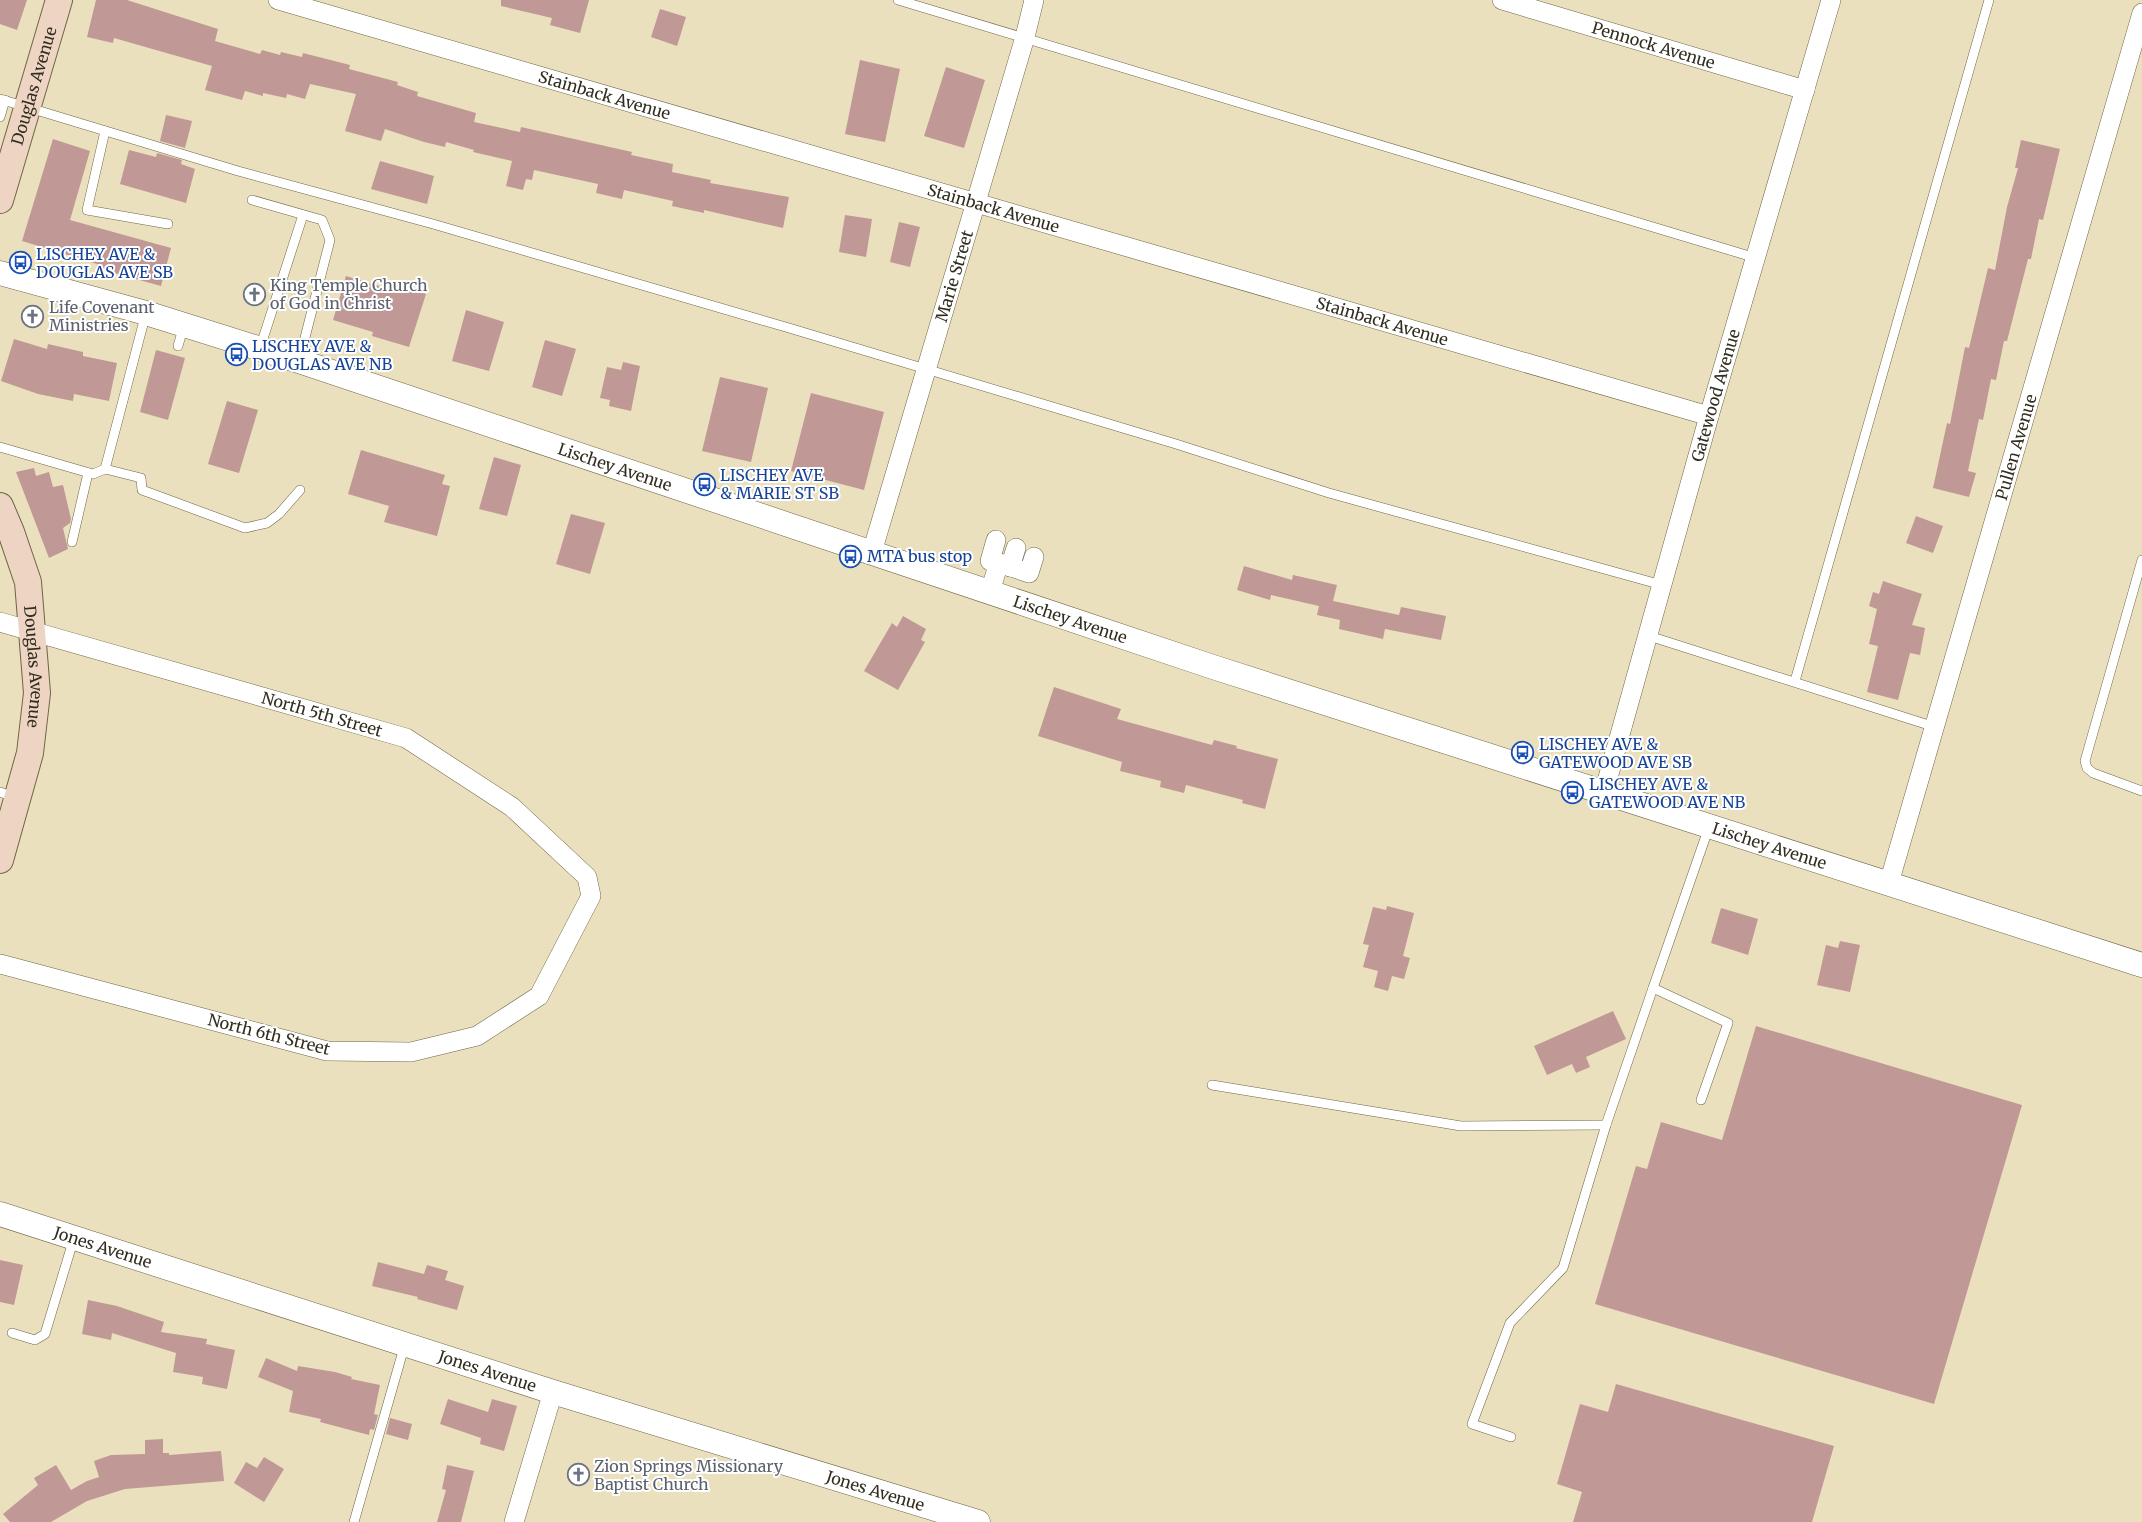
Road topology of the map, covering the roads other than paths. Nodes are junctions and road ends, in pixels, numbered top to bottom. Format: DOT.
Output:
graph roads {
  1 [pos="59,0"];
  2 [pos="278,0"];
  3 [pos="898,0"];
  4 [pos="1034,0"];
  5 [pos="1502,0"];
  6 [pos="1831,0"];
  7 [pos="1989,0"];
  8 [pos="2142,12"];
  9 [pos="1025,37"];
  10 [pos="1805,90"];
  11 [pos="11,102"];
  12 [pos="0,117"];
  13 [pos="105,131"];
  14 [pos="0,200"];
  15 [pos="252,200"];
  16 [pos="974,203"];
  17 [pos="303,214"];
  18 [pos="168,224"];
  19 [pos="1756,258"];
  20 [pos="0,273"];
  21 [pos="146,313"];
  22 [pos="260,348"];
  23 [pos="299,361"];
  24 [pos="925,368"];
  25 [pos="1709,416"];
  26 [pos="0,447"];
  27 [pos="106,469"];
  28 [pos="88,473"];
  29 [pos="300,490"];
  30 [pos="0,506"];
  31 [pos="996,540"];
  32 [pos="72,542"];
  33 [pos="1016,548"];
  34 [pos="872,552"];
  35 [pos="1034,557"];
  36 [pos="2142,560"];
  37 [pos="1004,565"];
  38 [pos="1662,585"];
  39 [pos="990,591"];
  40 [pos="0,622"];
  41 [pos="34,633"];
  42 [pos="1648,636"];
  43 [pos="1795,681"];
  44 [pos="1935,727"];
  45 [pos="2142,791"];
  46 [pos="1604,792"];
  47 [pos="9,795"];
  48 [pos="1709,827"];
  49 [pos="0,860"];
  50 [pos="1890,883"];
  51 [pos="591,896"];
  52 [pos="0,964"];
  53 [pos="2142,965"];
  54 [pos="1653,988"];
  55 [pos="1212,1085"];
  56 [pos="1701,1100"];
  57 [pos="1606,1125"];
  58 [pos="0,1214"];
  59 [pos="74,1237"];
  60 [pos="12,1333"];
  61 [pos="405,1344"];
  62 [pos="553,1392"];
  63 [pos="1511,1437"];
  64 [pos="354,1522"];
  65 [pos="514,1522"];
  66 [pos="978,1522"];
  1 -- 11 [label="main road, Douglas Avenue"];
  2 -- 16 [label="street, Stainback Avenue"];
  3 -- 9 [label="lane"];
  4 -- 9 [label="street, Marie Street"];
  5 -- 10 [label="street, Pennock Avenue"];
  6 -- 10 [label="street, Gatewood Avenue"];
  7 -- 43 [label="lane"];
  8 -- 44 [label="street, Pullen Avenue"];
  9 -- 16 [label="street, Marie Street"];
  9 -- 19 [label="lane"];
  10 -- 19 [label="street, Gatewood Avenue"];
  11 -- 12 [label="lane"];
  11 -- 13 [label="lane"];
  11 -- 14 [label="main road, Douglas Avenue"];
  13 -- 18 [label="lane"];
  13 -- 24 [label="lane"];
  15 -- 17 [label="lane"];
  16 -- 24 [label="street, Marie Street"];
  16 -- 25 [label="street, Stainback Avenue"];
  17 -- 22 [label="lane"];
  17 -- 23 [label="lane"];
  19 -- 25 [label="street, Gatewood Avenue"];
  20 -- 21 [label="street, Lischey Avenue"];
  21 -- 22 [label="street, Lischey Avenue"];
  21 -- 27 [label="lane"];
  22 -- 23 [label="street, Lischey Avenue"];
  23 -- 34 [label="street, Lischey Avenue"];
  24 -- 34 [label="street, Marie Street"];
  24 -- 38 [label="lane"];
  25 -- 38 [label="street, Gatewood Avenue"];
  26 -- 28 [label="lane"];
  27 -- 28 [label="lane"];
  27 -- 29 [label="lane"];
  28 -- 32 [label="lane"];
  30 -- 41 [label="main road, Douglas Avenue"];
  31 -- 37 [label="street"];
  33 -- 37 [label="street"];
  34 -- 39 [label="street, Lischey Avenue"];
  35 -- 37 [label="street"];
  36 -- 45 [label="lane"];
  37 -- 39 [label="street"];
  38 -- 42 [label="street, Gatewood Avenue"];
  39 -- 46 [label="street, Lischey Avenue"];
  40 -- 41 [label="street, North 5th Street"];
  41 -- 47 [label="main road, Douglas Avenue"];
  41 -- 51 [label="street, North 5th Street"];
  42 -- 43 [label="lane"];
  42 -- 46 [label="street, Gatewood Avenue"];
  43 -- 44 [label="lane"];
  44 -- 50 [label="street, Pullen Avenue"];
  46 -- 48 [label="street, Lischey Avenue"];
  47 -- 49 [label="main road, Douglas Avenue"];
  48 -- 50 [label="street, Lischey Avenue"];
  48 -- 54 [label="lane"];
  50 -- 53 [label="street, Lischey Avenue"];
  51 -- 52 [label="street, North 6th Street"];
  54 -- 56 [label="lane"];
  54 -- 57 [label="lane"];
  55 -- 57 [label="lane"];
  57 -- 63 [label="lane"];
  58 -- 59 [label="street, Jones Avenue"];
  59 -- 60 [label="lane"];
  59 -- 61 [label="street, Jones Avenue"];
  61 -- 62 [label="street, Jones Avenue"];
  61 -- 64 [label="lane"];
  62 -- 65 [label="street"];
  62 -- 66 [label="street, Jones Avenue"];
}
